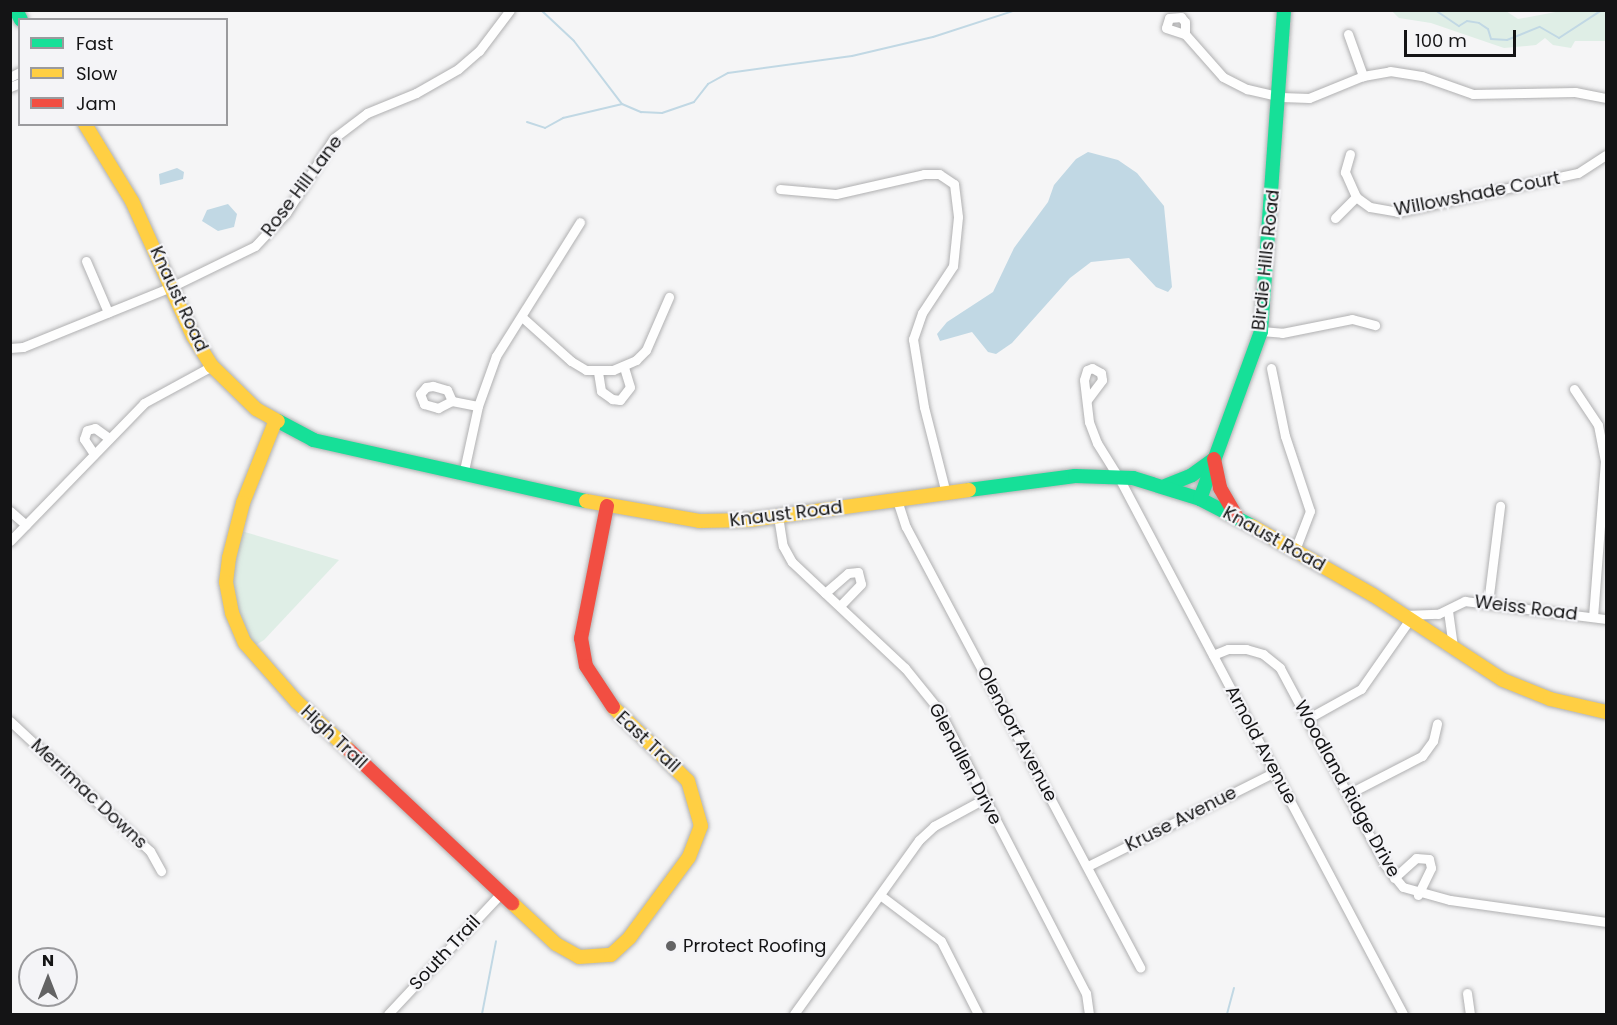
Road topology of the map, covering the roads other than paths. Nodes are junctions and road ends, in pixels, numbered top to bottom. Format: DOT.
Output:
graph roads {
  1 [pos="510,10"];
  2 [pos="1284,10"];
  3 [pos="1185,34"];
  4 [pos="1348,34"];
  5 [pos="1363,76"];
  6 [pos="1281,97"];
  7 [pos="1606,98"];
  8 [pos="86,126"];
  9 [pos="1350,154"];
  10 [pos="1606,155"];
  11 [pos="780,189"];
  12 [pos="1356,197"];
  13 [pos="1335,218"];
  14 [pos="580,222"];
  15 [pos="86,261"];
  16 [pos="171,287"];
  17 [pos="669,297"];
  18 [pos="108,312"];
  19 [pos="522,317"];
  20 [pos="1375,325"];
  21 [pos="1261,330"];
  22 [pos="10,348"];
  23 [pos="212,366"];
  24 [pos="624,367"];
  25 [pos="1271,368"];
  26 [pos="598,372"];
  27 [pos="1574,389"];
  28 [pos="1087,400"];
  29 [pos="452,401"];
  30 [pos="478,406"];
  31 [pos="275,422"];
  32 [pos="108,438"];
  33 [pos="94,454"];
  34 [pos="1214,459"];
  35 [pos="463,475"];
  36 [pos="1118,476"];
  37 [pos="1165,486"];
  38 [pos="946,493"];
  39 [pos="1200,499"];
  40 [pos="897,500"];
  41 [pos="607,506"];
  42 [pos="1500,506"];
  43 [pos="10,511"];
  44 [pos="778,516"];
  45 [pos="1237,518"];
  46 [pos="26,525"];
  47 [pos="10,541"];
  48 [pos="1295,550"];
  49 [pos="825,592"];
  50 [pos="1488,603"];
  51 [pos="840,606"];
  52 [pos="1449,611"];
  53 [pos="1407,617"];
  54 [pos="1593,617"];
  55 [pos="1606,619"];
  56 [pos="1454,649"];
  57 [pos="1213,656"];
  58 [pos="1606,712"];
  59 [pos="1306,719"];
  60 [pos="10,721"];
  61 [pos="1437,723"];
  62 [pos="1275,772"];
  63 [pos="1348,794"];
  64 [pos="984,799"];
  65 [pos="1088,866"];
  66 [pos="161,871"];
  67 [pos="1394,878"];
  68 [pos="502,892"];
  69 [pos="1419,894"];
  70 [pos="880,895"];
  71 [pos="1606,922"];
  72 [pos="610,955"];
  73 [pos="1140,968"];
  74 [pos="1467,993"];
  75 [pos="388,1014"];
  76 [pos="796,1014"];
  77 [pos="978,1014"];
  78 [pos="1089,1014"];
  79 [pos="1403,1014"];
  80 [pos="1470,1014"];
  1 -- 16 [label="street, Rose Hill Lane"];
  2 -- 6 [label="main road, Birdie Hills Road"];
  3 -- 6 [label="street"];
  4 -- 5 [label="street"];
  5 -- 6 [label="street"];
  5 -- 7 [label="street"];
  6 -- 21 [label="main road, Birdie Hills Road"];
  8 -- 16 [label="main road, Knaust Road"];
  9 -- 12 [label="street"];
  10 -- 12 [label="street, Willowshade Court"];
  11 -- 38 [label="street"];
  12 -- 13 [label="street"];
  14 -- 19 [label="street"];
  15 -- 18 [label="street"];
  16 -- 18 [label="street, Rose Hill Lane"];
  16 -- 23 [label="main road, Knaust Road"];
  17 -- 24 [label="street"];
  18 -- 22 [label="street, Rose Hill Lane"];
  19 -- 26 [label="street"];
  19 -- 30 [label="street"];
  20 -- 21 [label="street"];
  21 -- 34 [label="main road, Birdie Hills Road"];
  23 -- 31 [label="main road, Knaust Road"];
  23 -- 32 [label="street"];
  24 -- 26 [label="street"];
  24 -- 26 [label="street"];
  25 -- 48 [label="street"];
  27 -- 54 [label="street"];
  28 -- 36 [label="street, Arnold Avenue"];
  29 -- 30 [label="street"];
  30 -- 35 [label="street"];
  31 -- 35 [label="main road, Knaust Road"];
  31 -- 68 [label="main road, High Trail"];
  32 -- 33 [label="street"];
  32 -- 33 [label="street"];
  33 -- 46 [label="street"];
  34 -- 37 [label="main road"];
  34 -- 39 [label="main road, Birdie Hills Road"];
  34 -- 45 [label="main road"];
  35 -- 41 [label="main road, Knaust Road"];
  36 -- 37 [label="main road, Knaust Road"];
  36 -- 38 [label="main road, Knaust Road"];
  36 -- 57 [label="street, Arnold Avenue"];
  37 -- 39 [label="main road, Knaust Road"];
  38 -- 40 [label="main road, Knaust Road"];
  39 -- 45 [label="main road, Knaust Road"];
  40 -- 44 [label="main road, Knaust Road"];
  40 -- 65 [label="street, Olendorf Avenue"];
  41 -- 44 [label="main road, Knaust Road"];
  41 -- 72 [label="main road, East Trail"];
  42 -- 50 [label="street"];
  43 -- 46 [label="street"];
  44 -- 49 [label="street, Glenallen Drive"];
  45 -- 48 [label="main road, Knaust Road"];
  46 -- 47 [label="street"];
  48 -- 53 [label="main road, Knaust Road"];
  49 -- 51 [label="street, Glenallen Drive"];
  49 -- 51 [label="street"];
  50 -- 52 [label="street, Weiss Road"];
  50 -- 54 [label="street, Weiss Road"];
  51 -- 64 [label="street, Glenallen Drive"];
  52 -- 53 [label="street, Weiss Road"];
  52 -- 56 [label="street, Weiss Road"];
  53 -- 56 [label="main road, Knaust Road"];
  53 -- 59 [label="street"];
  54 -- 55 [label="street, Weiss Road"];
  56 -- 58 [label="main road, Knaust Road"];
  57 -- 59 [label="street, Woodland Ridge Drive"];
  57 -- 62 [label="street, Arnold Avenue"];
  59 -- 63 [label="street, Woodland Ridge Drive"];
  60 -- 66 [label="street, Merrimac Downs"];
  61 -- 63 [label="street"];
  62 -- 65 [label="street, Kruse Avenue"];
  62 -- 79 [label="street, Arnold Avenue"];
  63 -- 67 [label="street, Woodland Ridge Drive"];
  64 -- 70 [label="street"];
  64 -- 78 [label="street, Glenallen Drive"];
  65 -- 73 [label="street, Olendorf Avenue"];
  67 -- 69 [label="street, Woodland Ridge Drive"];
  67 -- 69 [label="street"];
  68 -- 72 [label="main road, High Trail"];
  68 -- 75 [label="street, South Trail"];
  69 -- 71 [label="street, Woodland Ridge Drive"];
  70 -- 76 [label="street"];
  70 -- 77 [label="street"];
  74 -- 80 [label="street"];
}
